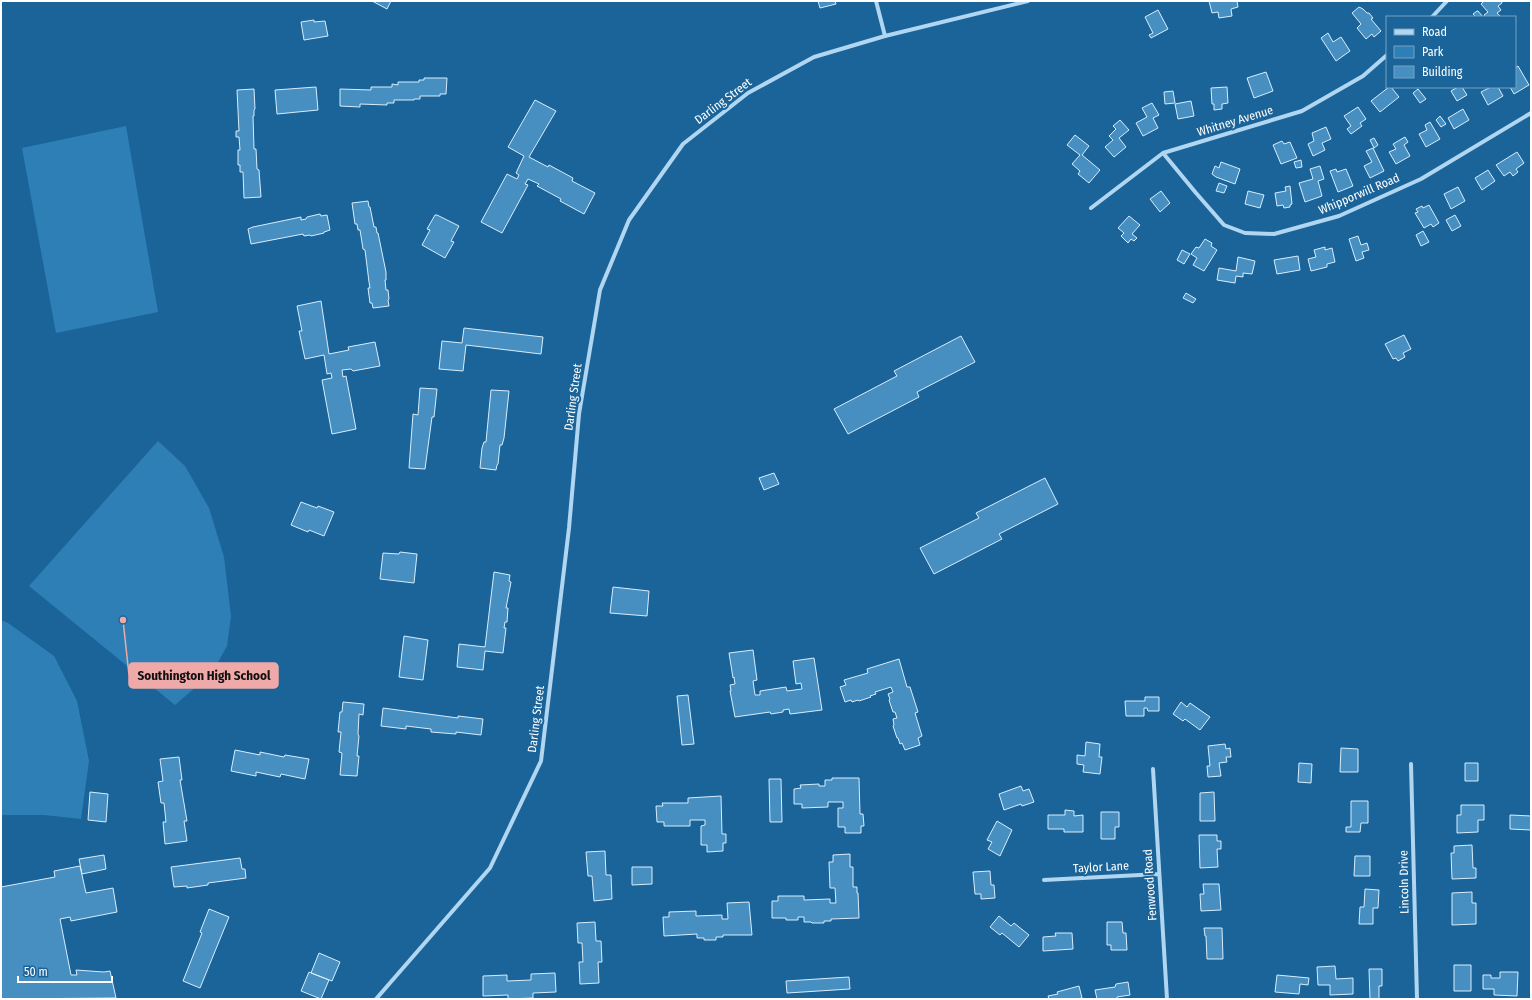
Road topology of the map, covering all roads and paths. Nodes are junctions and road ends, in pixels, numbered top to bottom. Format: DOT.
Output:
graph roads {
  1 [pos="876,1"];
  2 [pos="1028,1"];
  3 [pos="1447,1"];
  4 [pos="1433,16"];
  5 [pos="885,36"];
  6 [pos="1386,56"];
  7 [pos="1531,113"];
  8 [pos="1163,153"];
  9 [pos="1091,208"];
  10 [pos="1411,764"];
  11 [pos="1153,769"];
  12 [pos="1159,874"];
  13 [pos="1044,880"];
  14 [pos="376,999"];
  15 [pos="1167,999"];
  16 [pos="1417,999"];
  1 -- 5 [label="street"];
  2 -- 5 [label="street, Darling Street"];
  3 -- 4 [label="street"];
  5 -- 14 [label="street, Darling Street"];
  6 -- 8 [label="street, Whitney Avenue"];
  7 -- 8 [label="street, Whipporwill Road"];
  8 -- 9 [label="street, Whitney Avenue"];
  10 -- 16 [label="street, Lincoln Drive"];
  11 -- 12 [label="street, Fenwood Road"];
  12 -- 13 [label="street, Taylor Lane"];
  12 -- 15 [label="street, Fenwood Road"];
}
